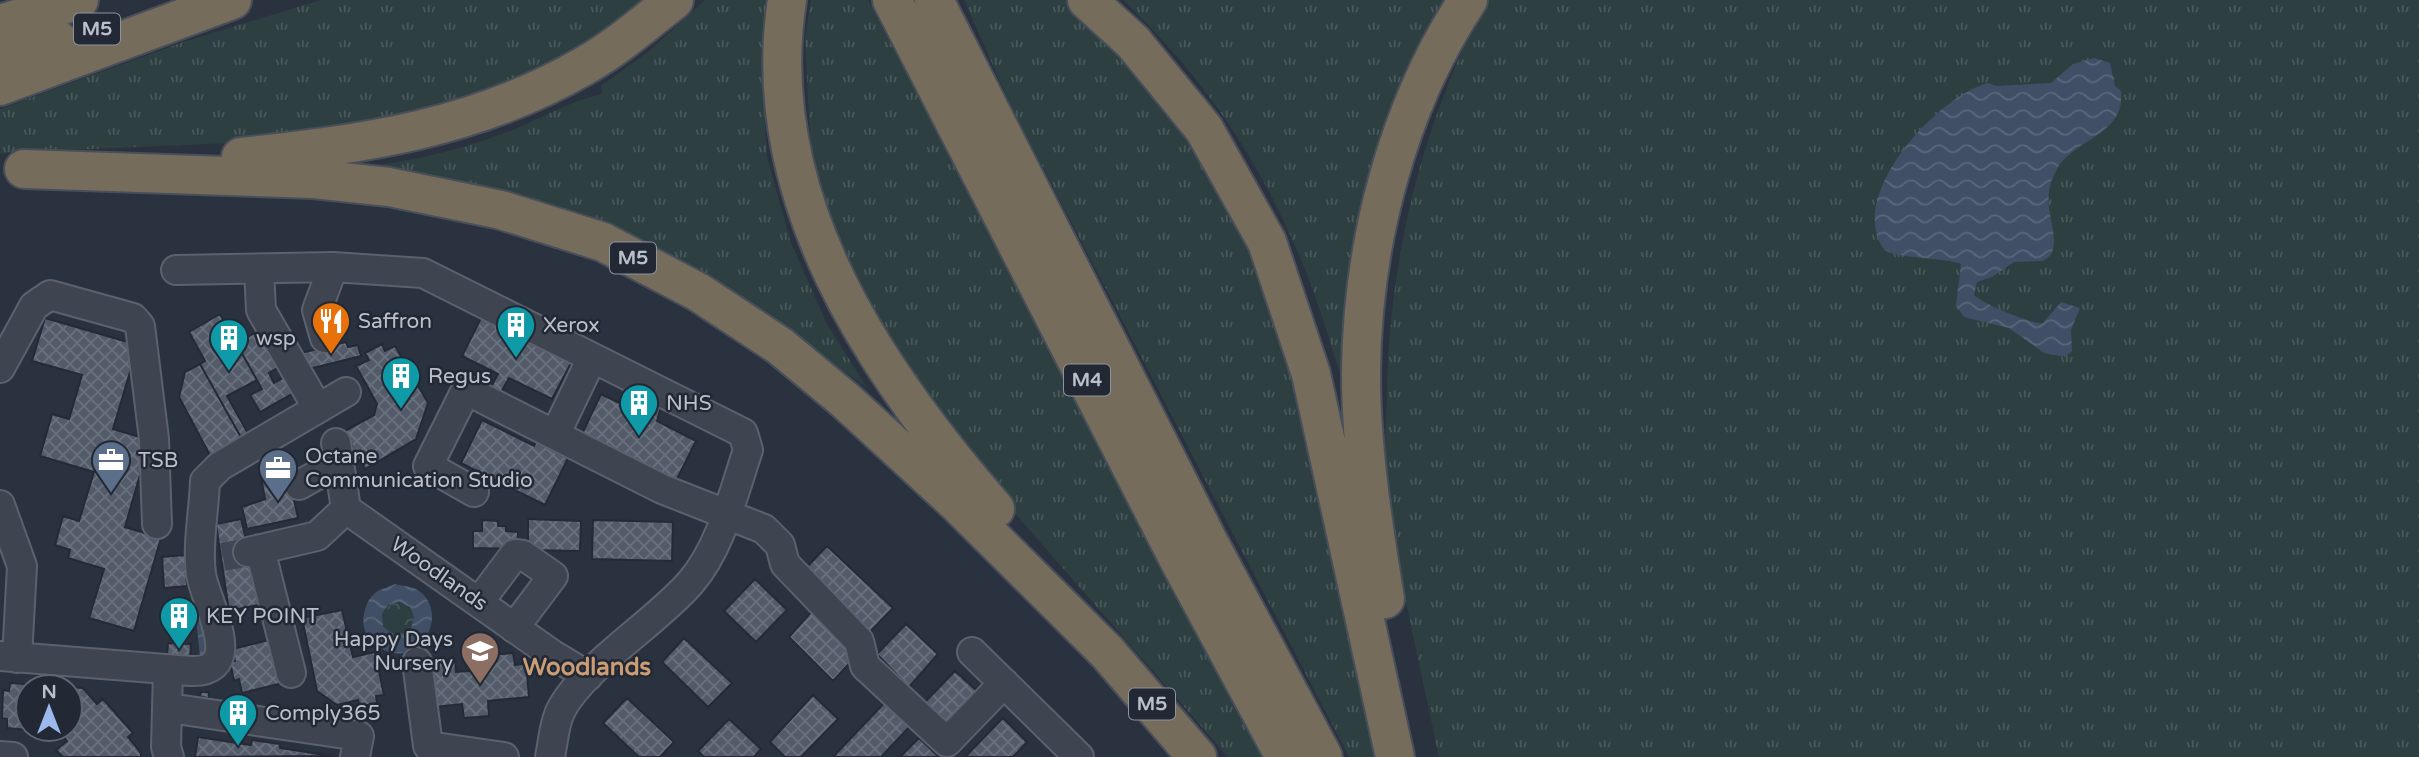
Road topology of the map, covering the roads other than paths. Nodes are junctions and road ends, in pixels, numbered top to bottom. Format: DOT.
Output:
graph roads {
  1 [pos="13,0"];
  2 [pos="79,0"];
  3 [pos="194,0"];
  4 [pos="232,0"];
  5 [pos="674,0"];
  6 [pos="892,0"];
  7 [pos="934,0"];
  8 [pos="1087,0"];
  9 [pos="1468,0"];
  10 [pos="786,2"];
  11 [pos="0,4"];
  12 [pos="0,24"];
  13 [pos="0,57"];
  14 [pos="0,86"];
  15 [pos="12,170"];
  16 [pos="333,267"];
  17 [pos="259,269"];
  18 [pos="176,270"];
  19 [pos="325,338"];
  20 [pos="592,358"];
  21 [pos="0,368"];
  22 [pos="346,392"];
  23 [pos="317,407"];
  24 [pos="555,435"];
  25 [pos="299,485"];
  26 [pos="474,492"];
  27 [pos="0,505"];
  28 [pos="346,509"];
  29 [pos="726,512"];
  30 [pos="157,524"];
  31 [pos="233,555"];
  32 [pos="479,602"];
  33 [pos="514,628"];
  34 [pos="972,652"];
  35 [pos="1107,652"];
  36 [pos="553,655"];
  37 [pos="8,657"];
  38 [pos="417,662"];
  39 [pos="180,671"];
  40 [pos="291,673"];
  41 [pos="588,676"];
  42 [pos="1004,683"];
  43 [pos="183,710"];
  44 [pos="561,710"];
  45 [pos="448,753"];
  46 [pos="0,756"];
  47 [pos="13,757"];
  48 [pos="169,757"];
  49 [pos="355,757"];
  50 [pos="504,757"];
  51 [pos="550,757"];
  52 [pos="1079,757"];
  53 [pos="1197,757"];
  54 [pos="1285,757"];
  55 [pos="1323,757"];
  56 [pos="1395,757"];
  57 [pos="1417,757"];
  1 -- 11 [label="highway"];
  2 -- 12 [label="highway, M5"];
  3 -- 13 [label="highway, M5"];
  4 -- 14 [label="highway, M5"];
  5 -- 15 [label="highway, M5"];
  6 -- 54 [label="highway, M4"];
  7 -- 55 [label="highway, M4"];
  8 -- 56 [label="highway"];
  9 -- 57 [label="highway"];
  10 -- 35 [label="highway, M5"];
  15 -- 35 [label="highway, M5"];
  16 -- 17 [label="street"];
  16 -- 19 [label="street"];
  16 -- 20 [label="street"];
  17 -- 18 [label="street"];
  17 -- 23 [label="street"];
  20 -- 24 [label="street"];
  20 -- 29 [label="street"];
  21 -- 30 [label="street"];
  22 -- 23 [label="street"];
  23 -- 31 [label="street"];
  24 -- 26 [label="street"];
  24 -- 29 [label="street"];
  25 -- 28 [label="street"];
  27 -- 37 [label="street"];
  28 -- 31 [label="street"];
  28 -- 32 [label="street, Woodlands"];
  29 -- 41 [label="street"];
  29 -- 42 [label="street"];
  31 -- 39 [label="street"];
  31 -- 40 [label="street"];
  32 -- 33 [label="street, Woodlands"];
  32 -- 33 [label="street"];
  33 -- 36 [label="street, Woodlands"];
  34 -- 42 [label="street"];
  35 -- 53 [label="highway, M5"];
  36 -- 41 [label="street, Woodlands"];
  36 -- 44 [label="street"];
  37 -- 39 [label="street"];
  38 -- 45 [label="street"];
  39 -- 48 [label="street"];
  41 -- 44 [label="street"];
  42 -- 52 [label="street"];
  43 -- 49 [label="street"];
  44 -- 51 [label="street"];
  45 -- 50 [label="street"];
  46 -- 47 [label="street"];
}
